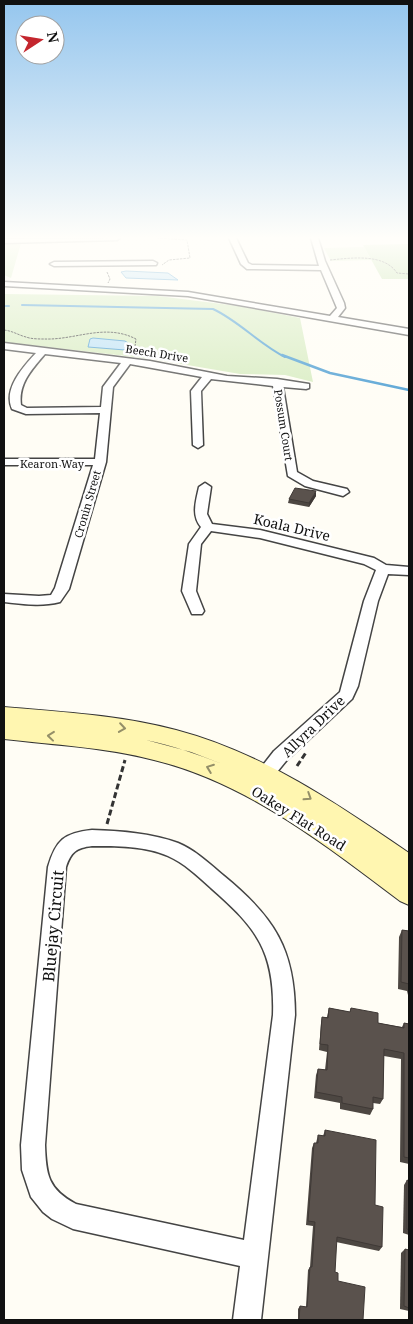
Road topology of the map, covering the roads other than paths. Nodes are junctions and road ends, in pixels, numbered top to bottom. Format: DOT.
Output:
graph roads {
  1 [pos="223,300"];
  2 [pos="339,300"];
  3 [pos="334,318"];
  4 [pos="409,332"];
  5 [pos="4,346"];
  6 [pos="43,351"];
  7 [pos="128,361"];
  8 [pos="209,375"];
  9 [pos="277,382"];
  10 [pos="306,386"];
  11 [pos="104,410"];
  12 [pos="198,445"];
  13 [pos="4,462"];
  14 [pos="100,462"];
  15 [pos="205,487"];
  16 [pos="343,492"];
  17 [pos="208,527"];
  18 [pos="383,570"];
  19 [pos="409,572"];
  20 [pos="4,598"];
  21 [pos="198,611"];
  22 [pos="4,715"];
  23 [pos="4,731"];
  24 [pos="260,781"];
  25 [pos="409,868"];
  26 [pos="409,893"];
  27 [pos="256,1256"];
  28 [pos="247,1320"];
  1 -- 3 [label="street"];
  2 -- 3 [label="street"];
  3 -- 4 [label="street"];
  5 -- 6 [label="street, Beech Drive"];
  6 -- 7 [label="street, Beech Drive"];
  6 -- 11 [label="street"];
  7 -- 8 [label="street, Beech Drive"];
  7 -- 11 [label="street, Cronin Street"];
  8 -- 9 [label="street, Beech Drive"];
  8 -- 12 [label="street"];
  9 -- 10 [label="street, Beech Drive"];
  9 -- 16 [label="street, Possum Court"];
  11 -- 14 [label="street, Cronin Street"];
  13 -- 14 [label="street, Kearon Way"];
  14 -- 20 [label="street, Cronin Street"];
  15 -- 17 [label="street"];
  17 -- 18 [label="street, Koala Drive"];
  17 -- 21 [label="street"];
  18 -- 19 [label="street, Koala Drive"];
  18 -- 24 [label="street, Allyra Drive"];
  22 -- 24 [label="main road, Oakey Flat Road, one-way"];
  24 -- 23 [label="main road, Oakey Flat Road, one-way"];
  24 -- 25 [label="main road, Oakey Flat Road, one-way"];
  24 -- 26 [label="main road, Oakey Flat Road"];
  27 -- 27 [label="street, Bluejay Circuit"];
  27 -- 28 [label="street, Bluejay Circuit"];
}
